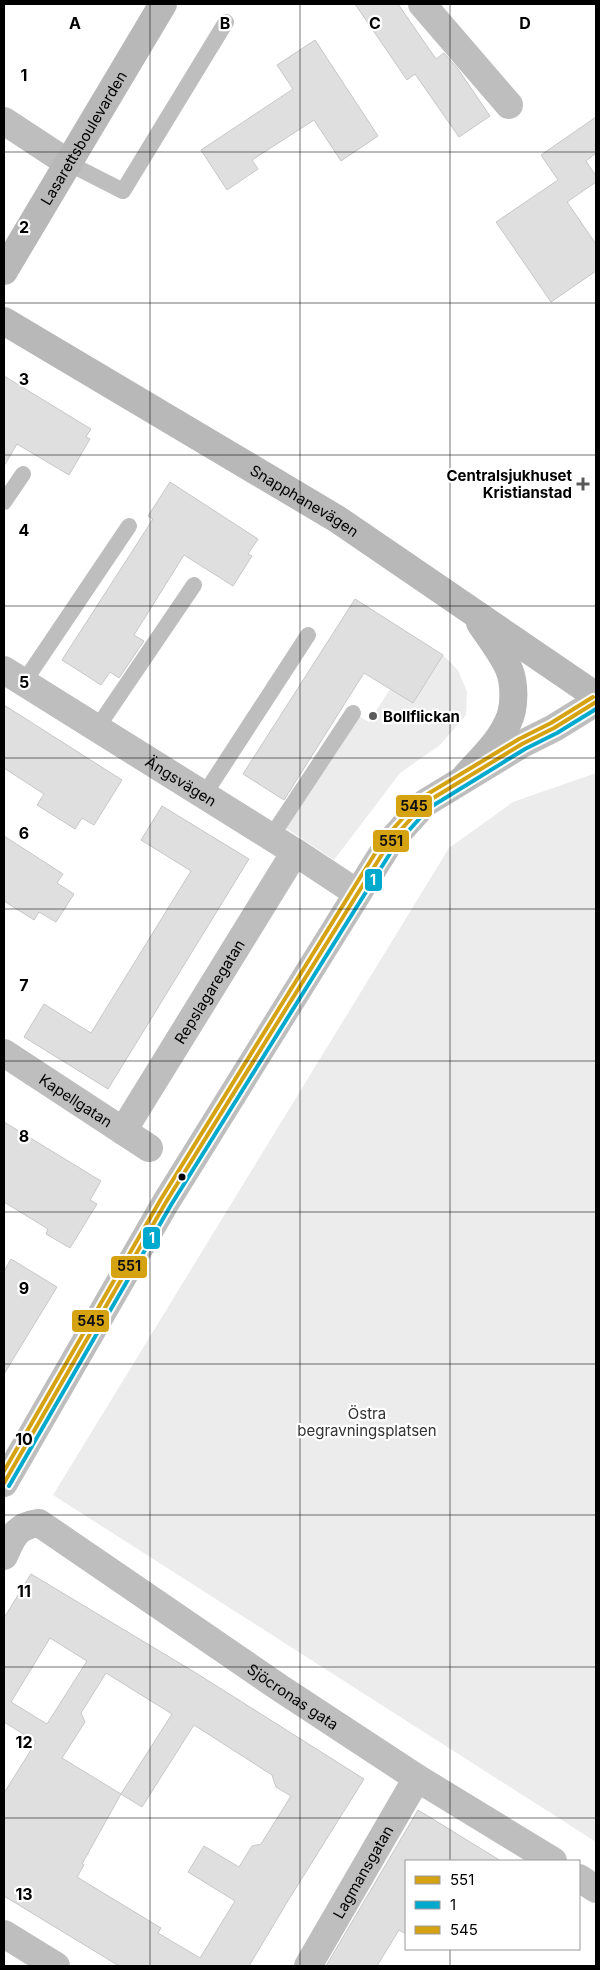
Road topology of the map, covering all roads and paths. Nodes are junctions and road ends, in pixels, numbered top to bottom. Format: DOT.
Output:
graph roads {
  1 [pos="163,4"];
  2 [pos="422,4"];
  3 [pos="226,22"];
  4 [pos="509,105"];
  5 [pos="4,121"];
  6 [pos="68,163"];
  7 [pos="4,271"];
  8 [pos="4,321"];
  9 [pos="23,474"];
  10 [pos="4,502"];
  11 [pos="129,526"];
  12 [pos="194,585"];
  13 [pos="472,612"];
  14 [pos="308,635"];
  15 [pos="14,676"];
  16 [pos="596,696"];
  17 [pos="596,702"];
  18 [pos="354,713"];
  19 [pos="97,728"];
  20 [pos="465,778"];
  21 [pos="204,795"];
  22 [pos="272,838"];
  23 [pos="295,852"];
  24 [pos="357,893"];
  25 [pos="4,1053"];
  26 [pos="123,1131"];
  27 [pos="149,1148"];
  28 [pos="4,1483"];
  29 [pos="4,1556"];
  30 [pos="417,1778"];
  31 [pos="551,1860"];
  32 [pos="580,1879"];
  33 [pos="596,1889"];
  34 [pos="4,1934"];
  35 [pos="56,1966"];
  36 [pos="308,1966"];
  1 -- 6 [label="main road, Lasarettsboulevarden"];
  2 -- 4 [label="street"];
  3 -- 6 [label="lane"];
  5 -- 6 [label="street"];
  6 -- 7 [label="main road, Lasarettsboulevarden"];
  8 -- 13 [label="main road, Snapphanevägen"];
  9 -- 10 [label="lane"];
  11 -- 15 [label="lane"];
  12 -- 19 [label="lane"];
  13 -- 16 [label="main road, Snapphanevägen"];
  13 -- 20 [label="main road"];
  14 -- 21 [label="lane"];
  15 -- 19 [label="street, Ängsvägen"];
  17 -- 20 [label="street"];
  18 -- 22 [label="lane"];
  19 -- 21 [label="street, Ängsvägen"];
  20 -- 24 [label="street"];
  21 -- 22 [label="street, Ängsvägen"];
  22 -- 23 [label="street, Ängsvägen"];
  23 -- 24 [label="street, Ängsvägen"];
  23 -- 26 [label="street, Repslagaregatan"];
  24 -- 28 [label="street"];
  25 -- 26 [label="street, Kapellgatan"];
  26 -- 27 [label="street, Kapellgatan"];
  29 -- 30 [label="street, Sjöcronas gata"];
  30 -- 31 [label="street, Sjöcronas gata"];
  30 -- 36 [label="street, Lagmansgatan"];
  32 -- 33 [label="street"];
  34 -- 35 [label="street"];
}
